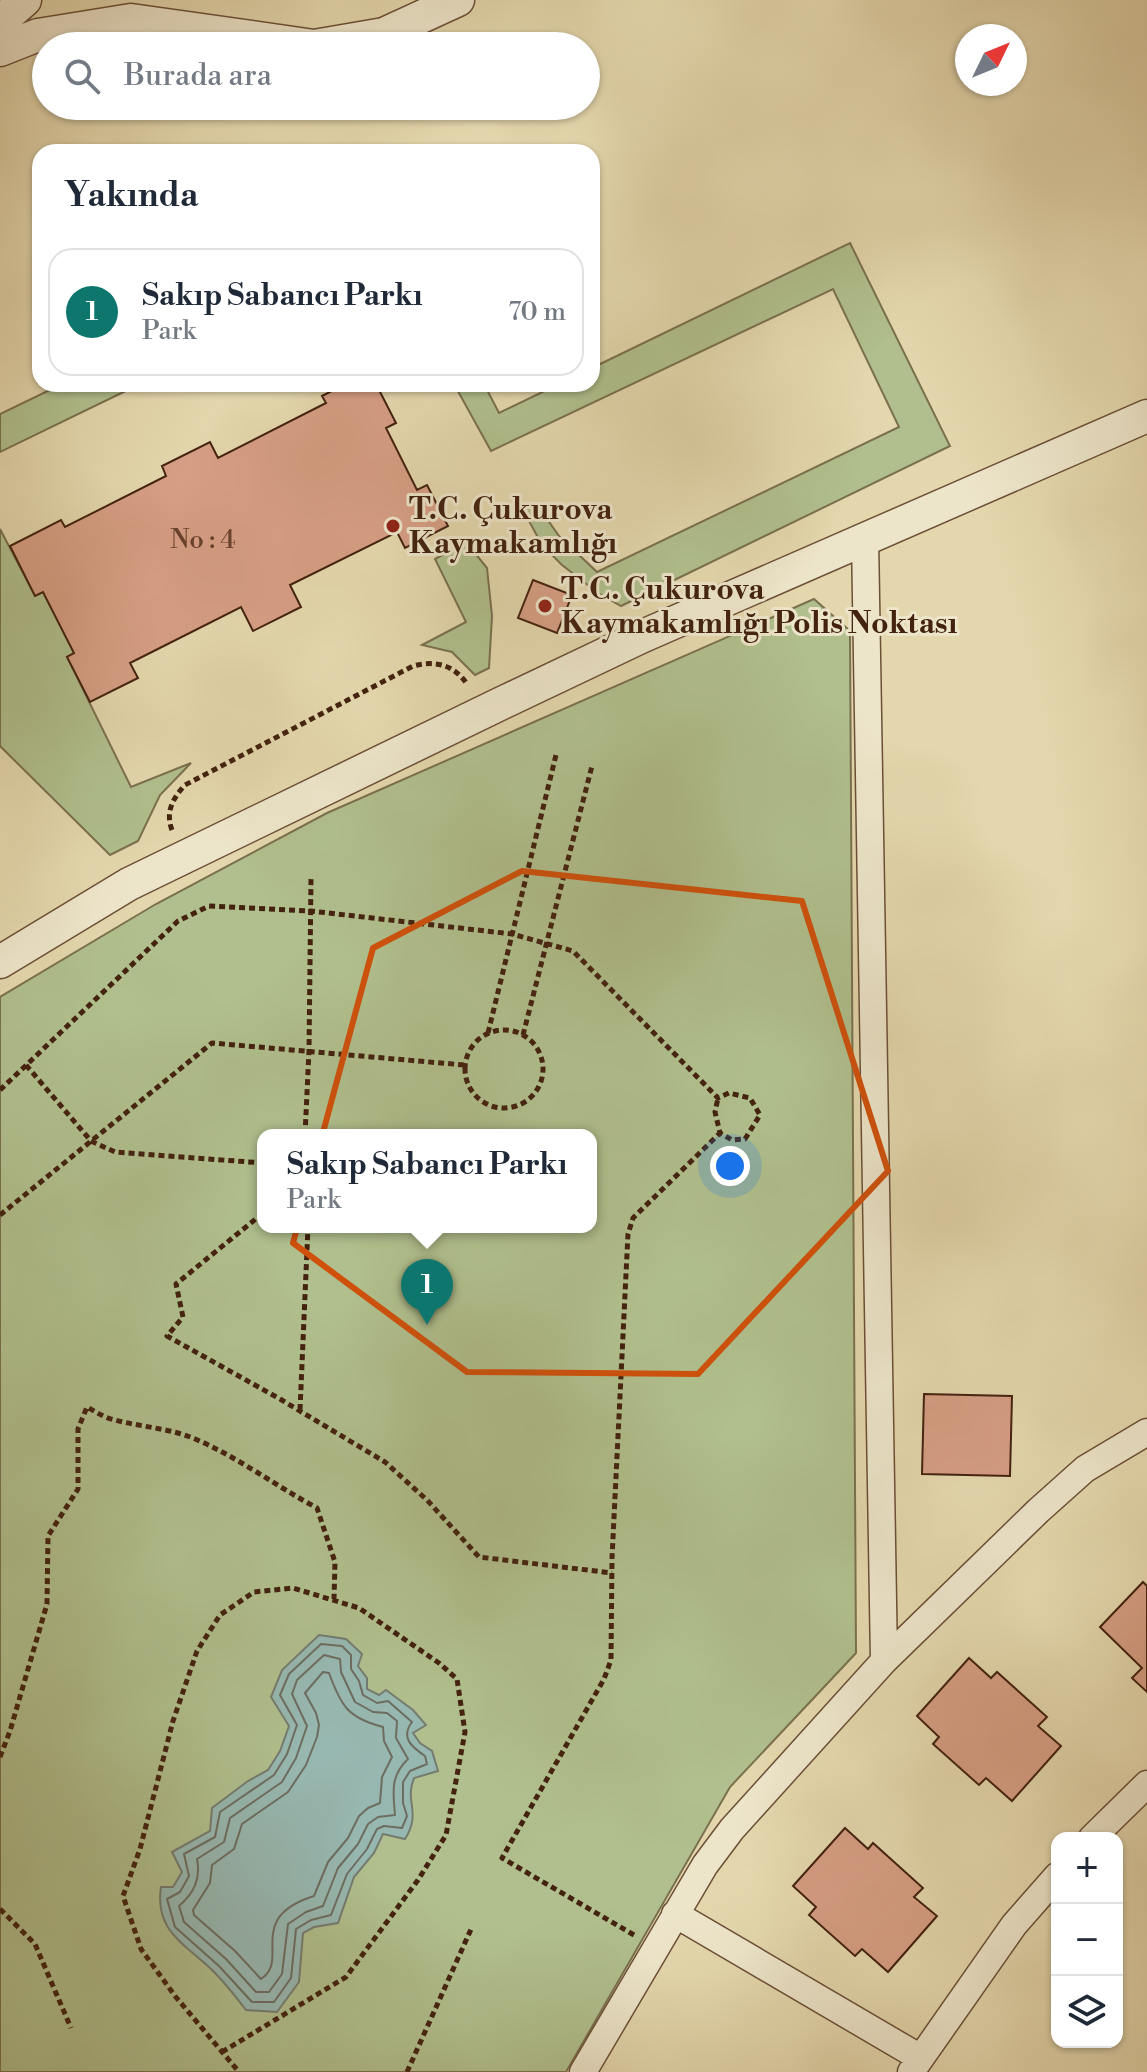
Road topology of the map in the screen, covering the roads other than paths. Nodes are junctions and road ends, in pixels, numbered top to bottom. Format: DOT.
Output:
graph roads {
  1 [pos="25,0"];
  2 [pos="458,0"];
  3 [pos="127,10"];
  4 [pos="0,22"];
  5 [pos="49,32"];
  6 [pos="241,32"];
  7 [pos="388,32"];
  8 [pos="32,37"];
  9 [pos="0,50"];
  10 [pos="1147,416"];
  11 [pos="865,538"];
  12 [pos="0,962"];
  13 [pos="1147,1432"];
  14 [pos="884,1661"];
  15 [pos="1147,1784"];
  16 [pos="1098,1832"];
  17 [pos="1051,1883"];
  18 [pos="675,1914"];
  19 [pos="915,2065"];
  20 [pos="583,2072"];
  1 -- 4 [label="street"];
  2 -- 7 [label="street"];
  3 -- 5 [label="street"];
  3 -- 6 [label="street"];
  8 -- 9 [label="street"];
  10 -- 11 [label="street"];
  11 -- 12 [label="street"];
  11 -- 14 [label="street"];
  13 -- 14 [label="street"];
  14 -- 18 [label="street"];
  15 -- 16 [label="street"];
  17 -- 19 [label="street"];
  18 -- 19 [label="street"];
  18 -- 20 [label="street"];
}
